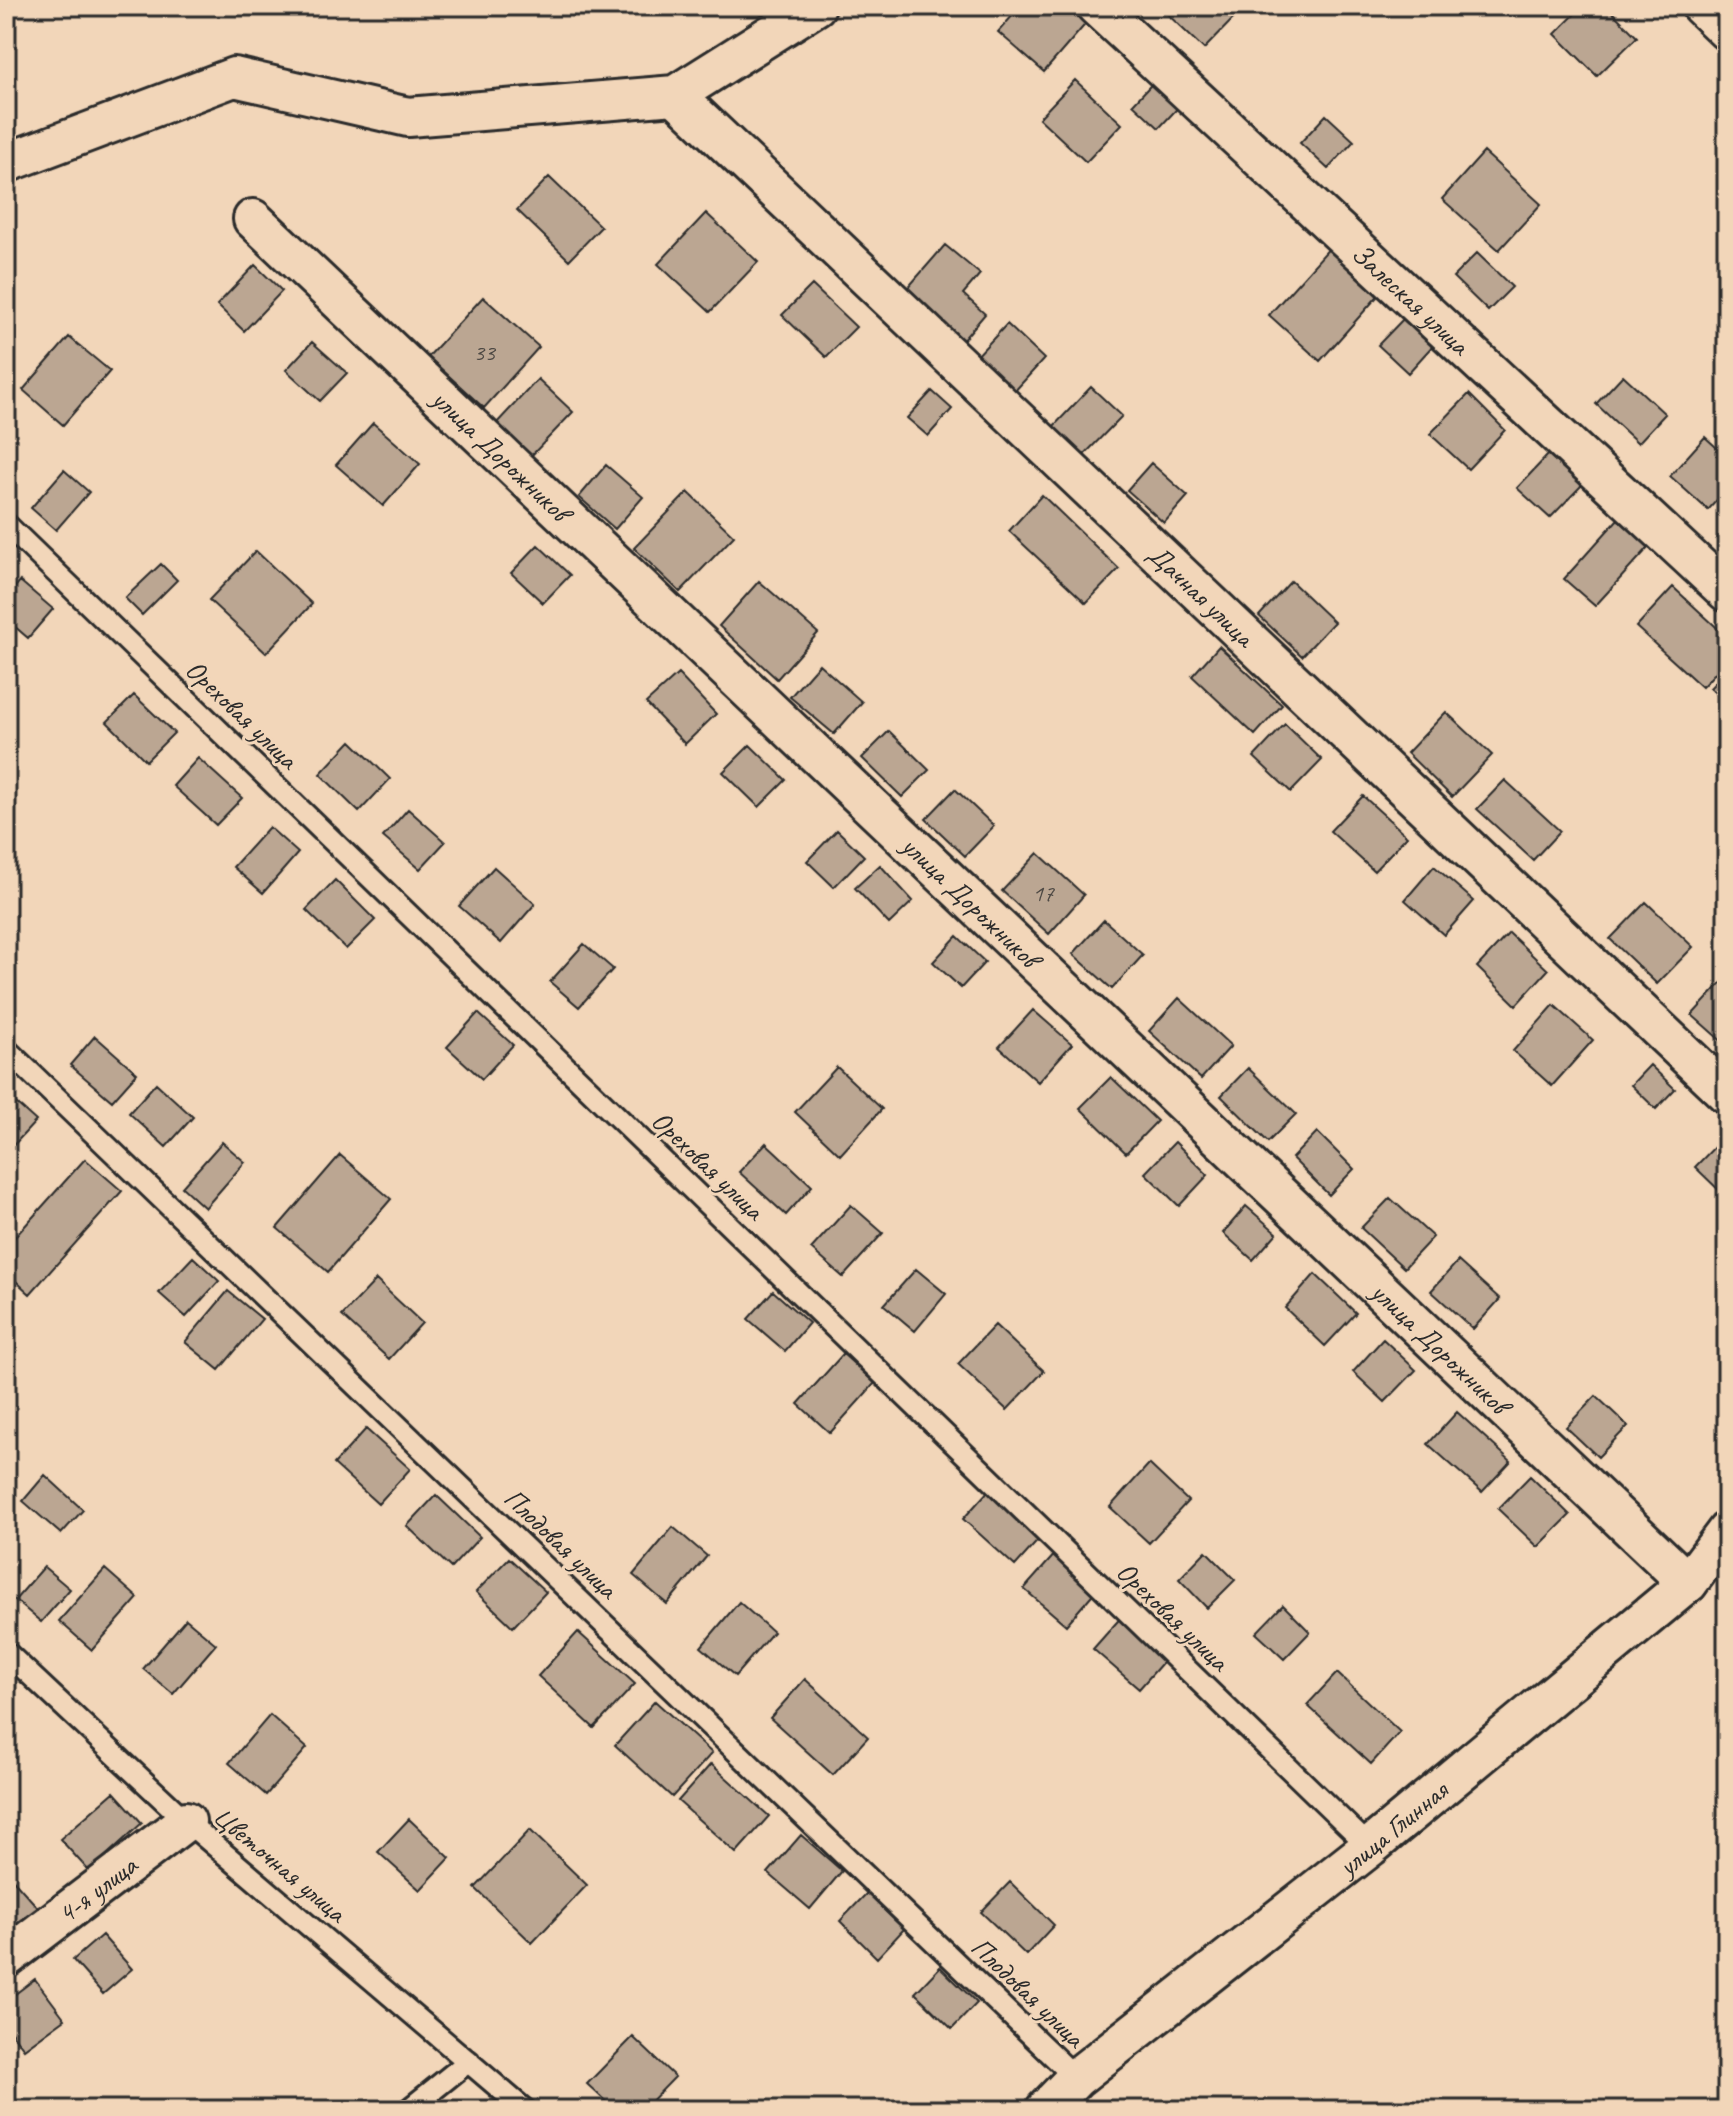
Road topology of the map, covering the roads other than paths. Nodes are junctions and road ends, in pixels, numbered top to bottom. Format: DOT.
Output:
graph roads {
  1 [pos="816,6"];
  2 [pos="1096,6"];
  3 [pos="1701,6"];
  4 [pos="1727,31"];
  5 [pos="675,95"];
  6 [pos="6,163"];
  7 [pos="253,219"];
  8 [pos="6,524"];
  9 [pos="1727,592"];
  10 [pos="6,1049"];
  11 [pos="1727,1094"];
  12 [pos="1727,1531"];
  13 [pos="1688,1583"];
  14 [pos="6,1652"];
  15 [pos="186,1821"];
  16 [pos="1370,1847"];
  17 [pos="6,1958"];
  18 [pos="469,2061"];
  19 [pos="1076,2078"];
  20 [pos="408,2110"];
  21 [pos="525,2110"];
  22 [pos="1045,2110"];
  1 -- 5 [label="street"];
  2 -- 9 [label="street, Залеская улица"];
  3 -- 4 [label="street"];
  5 -- 6 [label="street"];
  5 -- 11 [label="street, Дачная улица"];
  7 -- 13 [label="street, улица Дорожников"];
  8 -- 16 [label="lane, Ореховая улица"];
  10 -- 19 [label="lane, Плодовая улица"];
  12 -- 13 [label="street, улица Глинная"];
  13 -- 16 [label="street, улица Глинная"];
  14 -- 15 [label="lane, Цветочная улица"];
  15 -- 17 [label="street, 4-я улица"];
  15 -- 18 [label="lane, Цветочная улица"];
  16 -- 19 [label="street, улица Глинная"];
  18 -- 20 [label="lane"];
  18 -- 21 [label="lane, Цветочная улица"];
  19 -- 22 [label="street, улица Глинная"];
}
